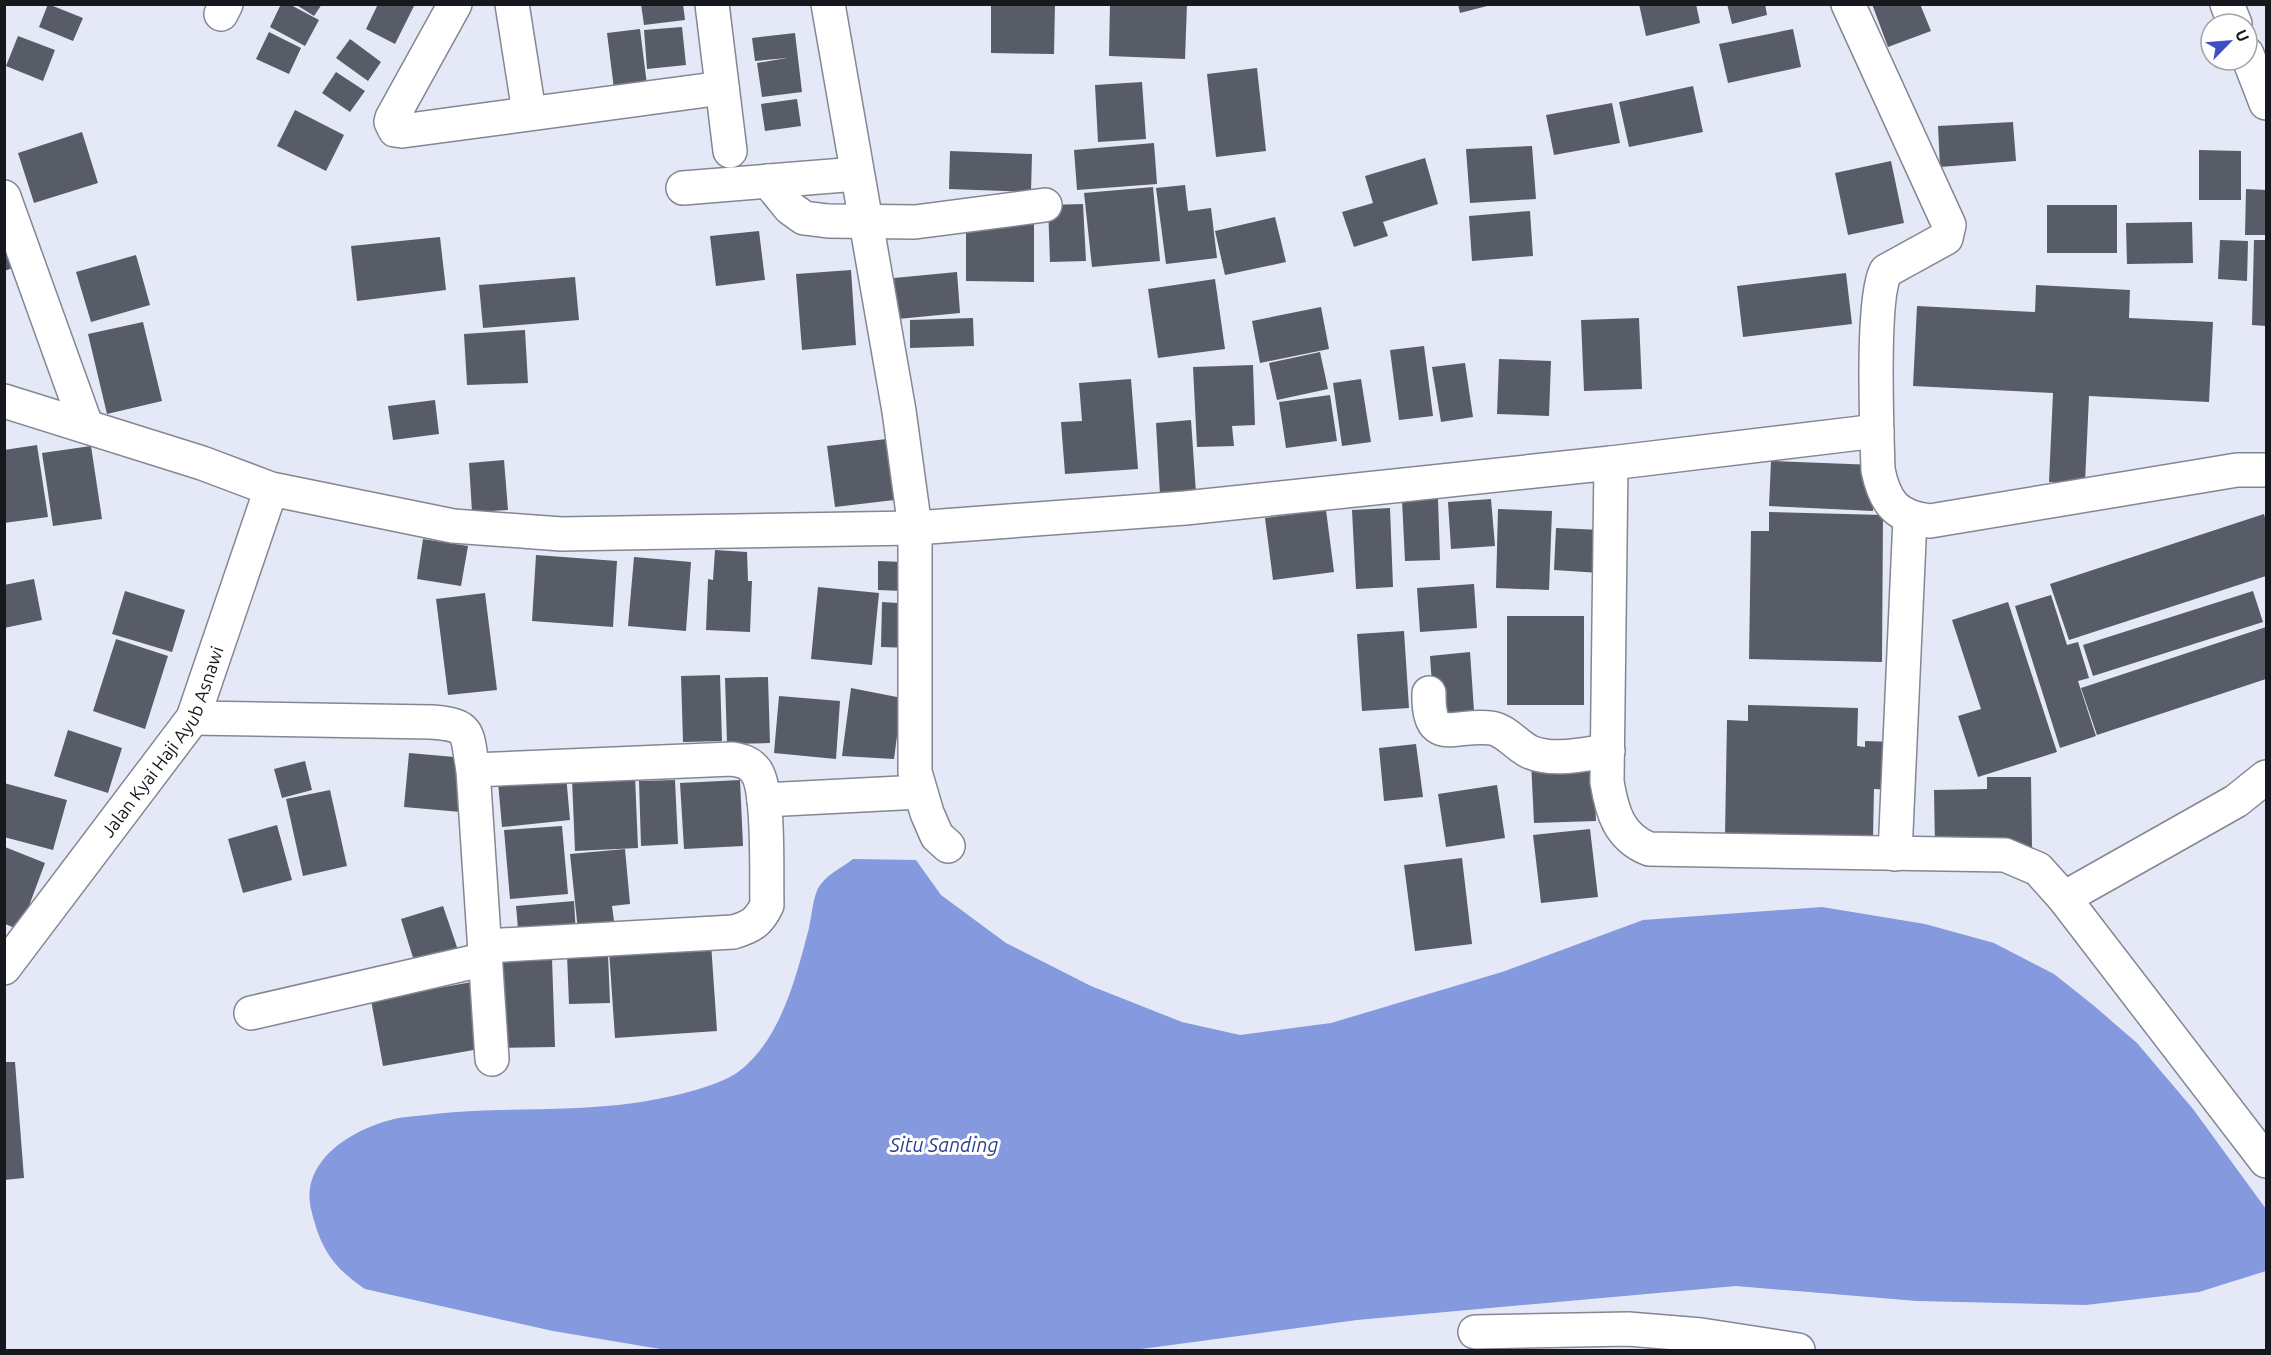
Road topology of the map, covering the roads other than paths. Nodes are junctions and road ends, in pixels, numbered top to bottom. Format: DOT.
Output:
graph roads {
  1 [pos="455,4"];
  2 [pos="512,4"];
  3 [pos="712,4"];
  4 [pos="828,4"];
  5 [pos="1848,4"];
  6 [pos="2254,72"];
  7 [pos="722,88"];
  8 [pos="2266,103"];
  9 [pos="529,112"];
  10 [pos="730,151"];
  11 [pos="857,174"];
  12 [pos="768,181"];
  13 [pos="684,188"];
  14 [pos="4,197"];
  15 [pos="1045,205"];
  16 [pos="866,222"];
  17 [pos="4,400"];
  18 [pos="86,426"];
  19 [pos="1877,431"];
  20 [pos="1611,463"];
  21 [pos="2266,470"];
  22 [pos="271,489"];
  23 [pos="1910,518"];
  24 [pos="915,528"];
  25 [pos="1429,693"];
  26 [pos="193,718"];
  27 [pos="1608,751"];
  28 [pos="473,770"];
  29 [pos="2266,777"];
  30 [pos="920,792"];
  31 [pos="764,800"];
  32 [pos="948,846"];
  33 [pos="1895,854"];
  34 [pos="2064,898"];
  35 [pos="486,953"];
  36 [pos="4,968"];
  37 [pos="251,1013"];
  38 [pos="492,1059"];
  39 [pos="2266,1161"];
  40 [pos="1475,1332"];
  41 [pos="1798,1350"];
  1 -- 9 [label="street"];
  2 -- 9 [label="street"];
  3 -- 7 [label="street"];
  4 -- 11 [label="street"];
  5 -- 19 [label="street"];
  6 -- 8 [label="street"];
  7 -- 9 [label="street"];
  7 -- 10 [label="street"];
  11 -- 12 [label="street"];
  11 -- 16 [label="street"];
  12 -- 13 [label="street"];
  12 -- 16 [label="street"];
  14 -- 18 [label="street"];
  15 -- 16 [label="street"];
  16 -- 24 [label="street"];
  17 -- 18 [label="street"];
  18 -- 22 [label="street"];
  19 -- 20 [label="street"];
  19 -- 23 [label="street"];
  20 -- 24 [label="street"];
  20 -- 27 [label="street"];
  21 -- 23 [label="street"];
  22 -- 24 [label="street"];
  22 -- 26 [label="street, Jalan Kyai Haji Ayub Asnawi"];
  23 -- 33 [label="street"];
  24 -- 30 [label="street"];
  25 -- 27 [label="street"];
  26 -- 28 [label="street"];
  26 -- 36 [label="street, Jalan Kyai Haji Ayub Asnawi"];
  27 -- 33 [label="street"];
  28 -- 31 [label="street"];
  28 -- 35 [label="street"];
  29 -- 34 [label="street"];
  30 -- 31 [label="street"];
  30 -- 32 [label="street"];
  31 -- 35 [label="street"];
  33 -- 34 [label="street"];
  34 -- 39 [label="street"];
  35 -- 37 [label="street"];
  35 -- 38 [label="street"];
  40 -- 41 [label="street"];
}
